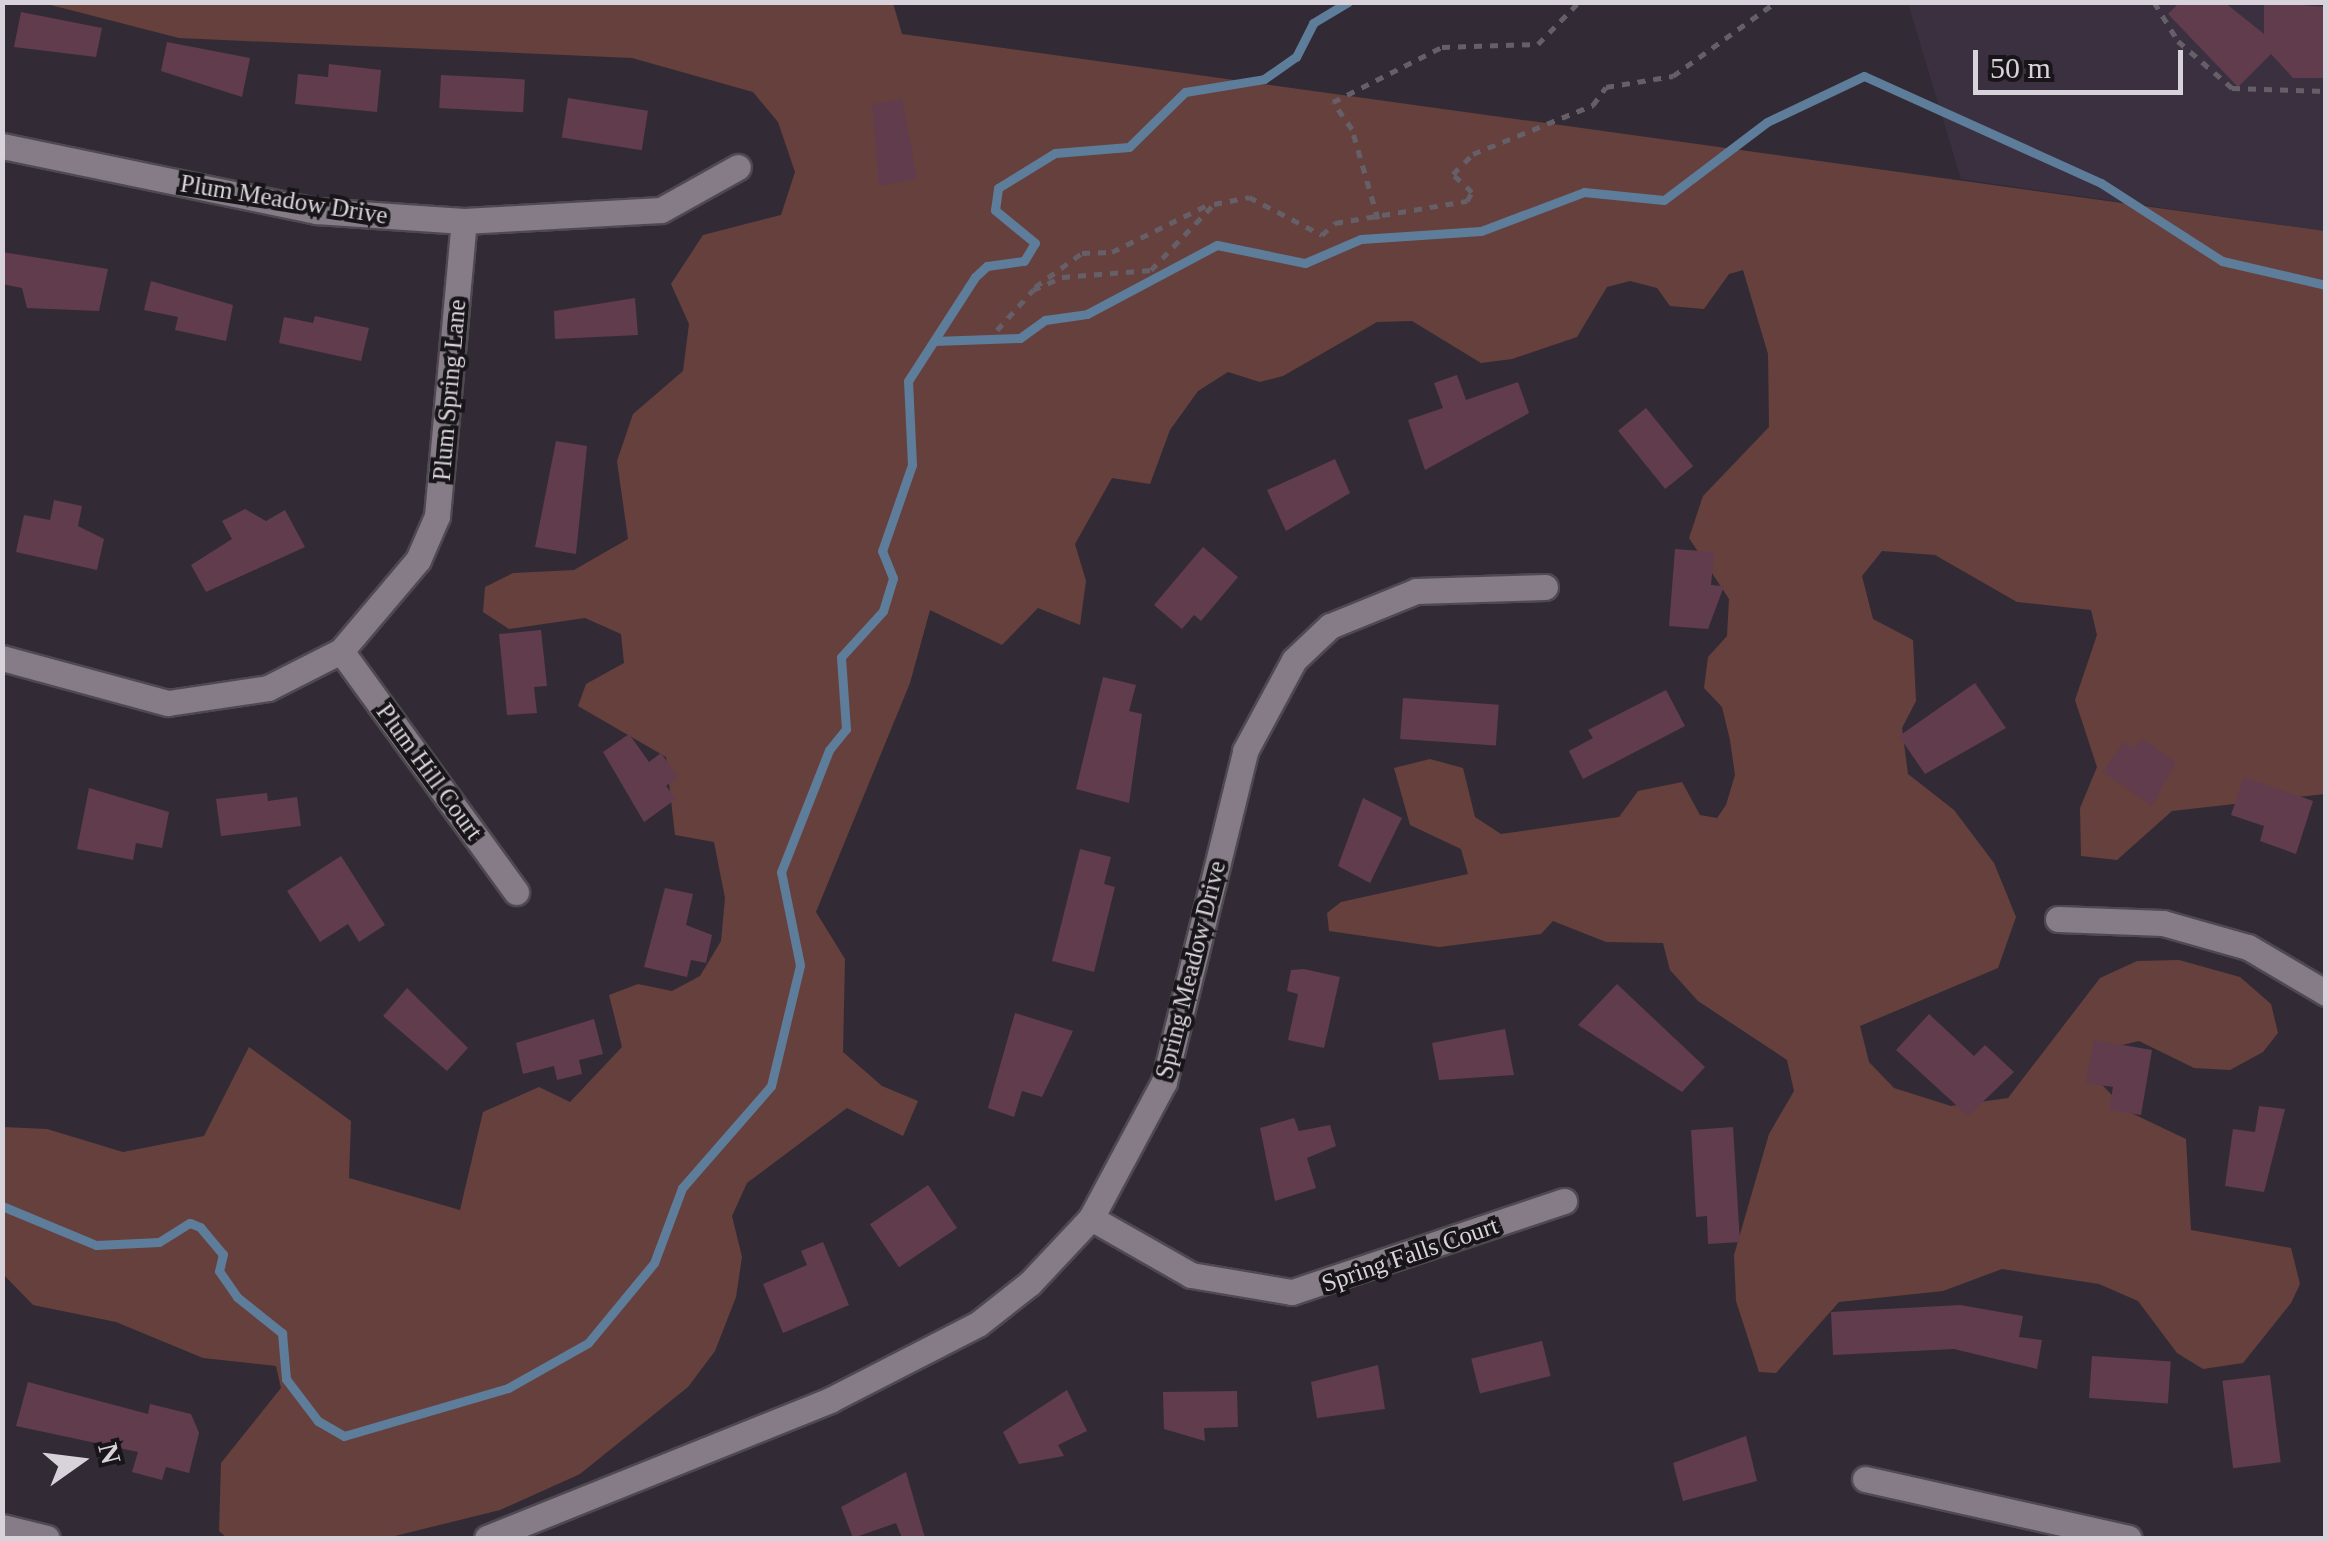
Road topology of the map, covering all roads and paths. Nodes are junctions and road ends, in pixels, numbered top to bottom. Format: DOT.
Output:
graph roads {
  1 [pos="1580,2"];
  2 [pos="1776,2"];
  3 [pos="2154,2"];
  4 [pos="2326,91"];
  5 [pos="2,146"];
  6 [pos="738,167"];
  7 [pos="1214,204"];
  8 [pos="1378,219"];
  9 [pos="464,222"];
  10 [pos="1033,290"];
  11 [pos="998,330"];
  12 [pos="1544,587"];
  13 [pos="341,651"];
  14 [pos="2,658"];
  15 [pos="516,892"];
  16 [pos="2058,918"];
  17 [pos="2326,992"];
  18 [pos="1564,1201"];
  19 [pos="1091,1218"];
  20 [pos="1865,1479"];
  21 [pos="2,1527"];
  22 [pos="47,1538"];
  23 [pos="487,1538"];
  24 [pos="2128,1538"];
  1 -- 8 [label="path"];
  2 -- 8 [label="path"];
  3 -- 4 [label="path"];
  5 -- 9 [label="street, Plum Meadow Drive"];
  6 -- 9 [label="street, Plum Meadow Drive"];
  7 -- 8 [label="path"];
  7 -- 10 [label="path"];
  7 -- 10 [label="path"];
  9 -- 13 [label="street, Plum Spring Lane"];
  10 -- 11 [label="path"];
  12 -- 19 [label="street, Spring Meadow Drive"];
  13 -- 14 [label="street, Plum Spring Lane"];
  13 -- 15 [label="street, Plum Hill Court"];
  16 -- 17 [label="street"];
  18 -- 19 [label="street, Spring Falls Court"];
  19 -- 23 [label="street, Spring Meadow Drive"];
  20 -- 24 [label="street"];
  21 -- 22 [label="street"];
}
